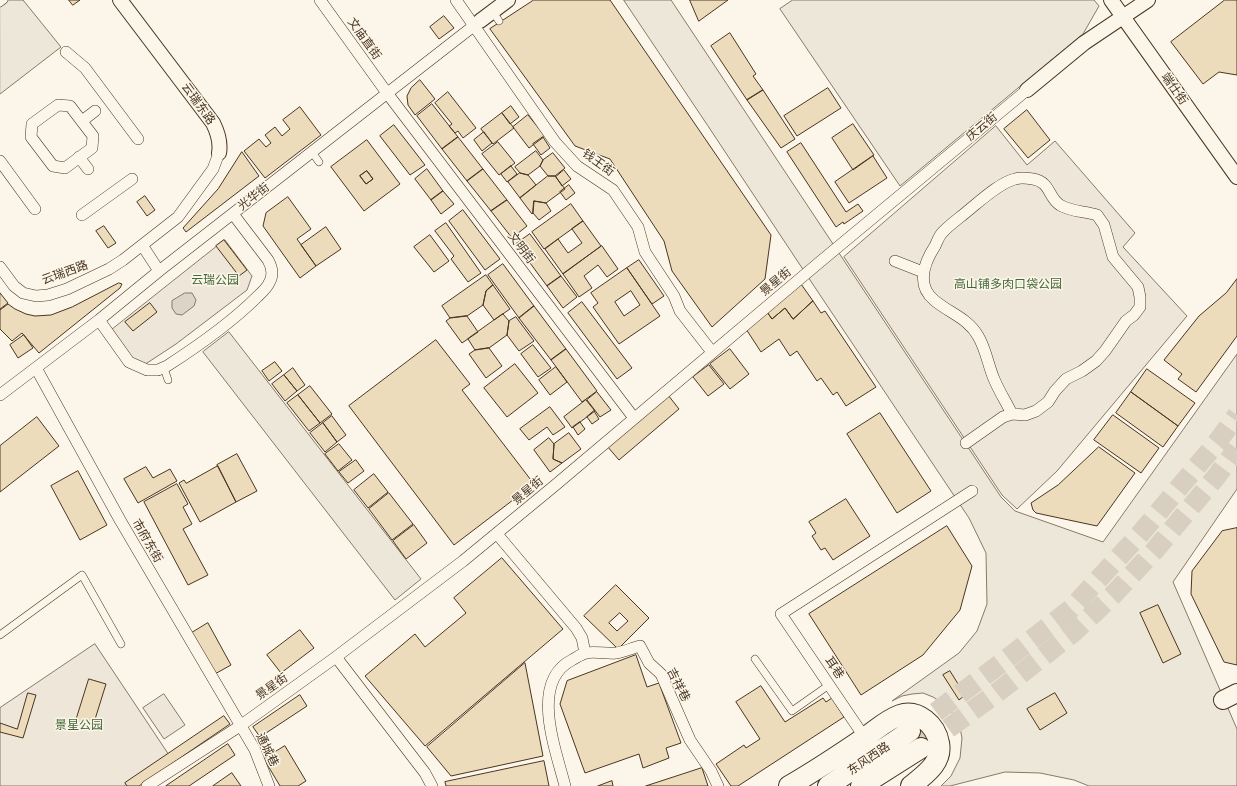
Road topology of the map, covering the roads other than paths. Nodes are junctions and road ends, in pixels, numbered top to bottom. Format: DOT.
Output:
graph roads {
  1 [pos="4,0"];
  2 [pos="120,0"];
  3 [pos="320,0"];
  4 [pos="456,0"];
  5 [pos="508,0"];
  6 [pos="1111,0"];
  7 [pos="1148,0"];
  8 [pos="0,3"];
  9 [pos="1124,17"];
  10 [pos="477,23"];
  11 [pos="66,52"];
  12 [pos="1027,90"];
  13 [pos="387,94"];
  14 [pos="95,111"];
  15 [pos="82,121"];
  16 [pos="138,139"];
  17 [pos="312,152"];
  18 [pos="219,153"];
  19 [pos="79,157"];
  20 [pos="0,161"];
  21 [pos="319,162"];
  22 [pos="88,169"];
  23 [pos="1237,177"];
  24 [pos="132,179"];
  25 [pos="35,210"];
  26 [pos="233,214"];
  27 [pos="82,215"];
  28 [pos="142,245"];
  29 [pos="821,260"];
  30 [pos="896,261"];
  31 [pos="0,267"];
  32 [pos="159,271"];
  33 [pos="923,272"];
  34 [pos="99,320"];
  35 [pos="712,352"];
  36 [pos="36,368"];
  37 [pos="164,368"];
  38 [pos="168,380"];
  39 [pos="0,395"];
  40 [pos="1012,414"];
  41 [pos="634,418"];
  42 [pos="966,443"];
  43 [pos="972,491"];
  44 [pos="497,534"];
  45 [pos="0,635"];
  46 [pos="121,644"];
  47 [pos="585,653"];
  48 [pos="336,657"];
  49 [pos="754,659"];
  50 [pos="829,685"];
  51 [pos="240,726"];
  52 [pos="910,731"];
  53 [pos="865,738"];
  54 [pos="921,748"];
  55 [pos="147,786"];
  56 [pos="270,786"];
  57 [pos="432,786"];
  58 [pos="565,786"];
  59 [pos="718,786"];
  60 [pos="789,786"];
  61 [pos="828,786"];
  62 [pos="861,786"];
  63 [pos="911,786"];
  1 -- 8 [label="lane"];
  2 -- 18 [label="street, 云瑞东路"];
  3 -- 13 [label="street, 文庙直街"];
  4 -- 10 [label="street, 钱王街"];
  5 -- 10 [label="street, 光华街"];
  6 -- 9 [label="street, 端仕街"];
  7 -- 9 [label="street, 庆云街"];
  9 -- 12 [label="street, 庆云街"];
  9 -- 23 [label="street, 端仕街"];
  10 -- 13 [label="street, 光华街"];
  10 -- 35 [label="street, 钱王街"];
  11 -- 16 [label="street"];
  12 -- 29 [label="street, 庆云街"];
  13 -- 17 [label="street, 光华街"];
  13 -- 41 [label="street, 文明街"];
  14 -- 15 [label="street"];
  15 -- 19 [label="street"];
  15 -- 19 [label="street"];
  17 -- 21 [label="lane"];
  17 -- 26 [label="street, 光华街"];
  18 -- 28 [label="street, 云瑞东路"];
  19 -- 22 [label="street"];
  20 -- 25 [label="street"];
  24 -- 27 [label="street"];
  26 -- 32 [label="street, 光华街"];
  26 -- 37 [label="street"];
  28 -- 31 [label="street, 云瑞西路"];
  28 -- 32 [label="street"];
  29 -- 35 [label="street, 景星街"];
  30 -- 33 [label="street"];
  32 -- 34 [label="street, 光华街"];
  33 -- 40 [label="street"];
  33 -- 40 [label="street"];
  34 -- 36 [label="street, 光华街"];
  34 -- 37 [label="street"];
  35 -- 41 [label="street, 景星街"];
  36 -- 39 [label="street, 光华街"];
  36 -- 51 [label="street, 市府东街"];
  37 -- 38 [label="lane"];
  40 -- 42 [label="street"];
  41 -- 44 [label="street, 景星街"];
  43 -- 50 [label="street, 耳巷"];
  44 -- 47 [label="street"];
  44 -- 48 [label="street, 景星街"];
  45 -- 46 [label="lane"];
  47 -- 58 [label="street"];
  47 -- 59 [label="street, 吉祥巷"];
  48 -- 51 [label="street, 景星街"];
  48 -- 57 [label="street"];
  49 -- 50 [label="lane"];
  50 -- 53 [label="street, 耳巷"];
  51 -- 55 [label="street, 景星街"];
  51 -- 56 [label="street, 通城巷"];
  52 -- 61 [label="main road, 东风西路"];
  53 -- 60 [label="main road"];
  53 -- 63 [label="main road"];
  54 -- 62 [label="main road, 东风西路"];
}
